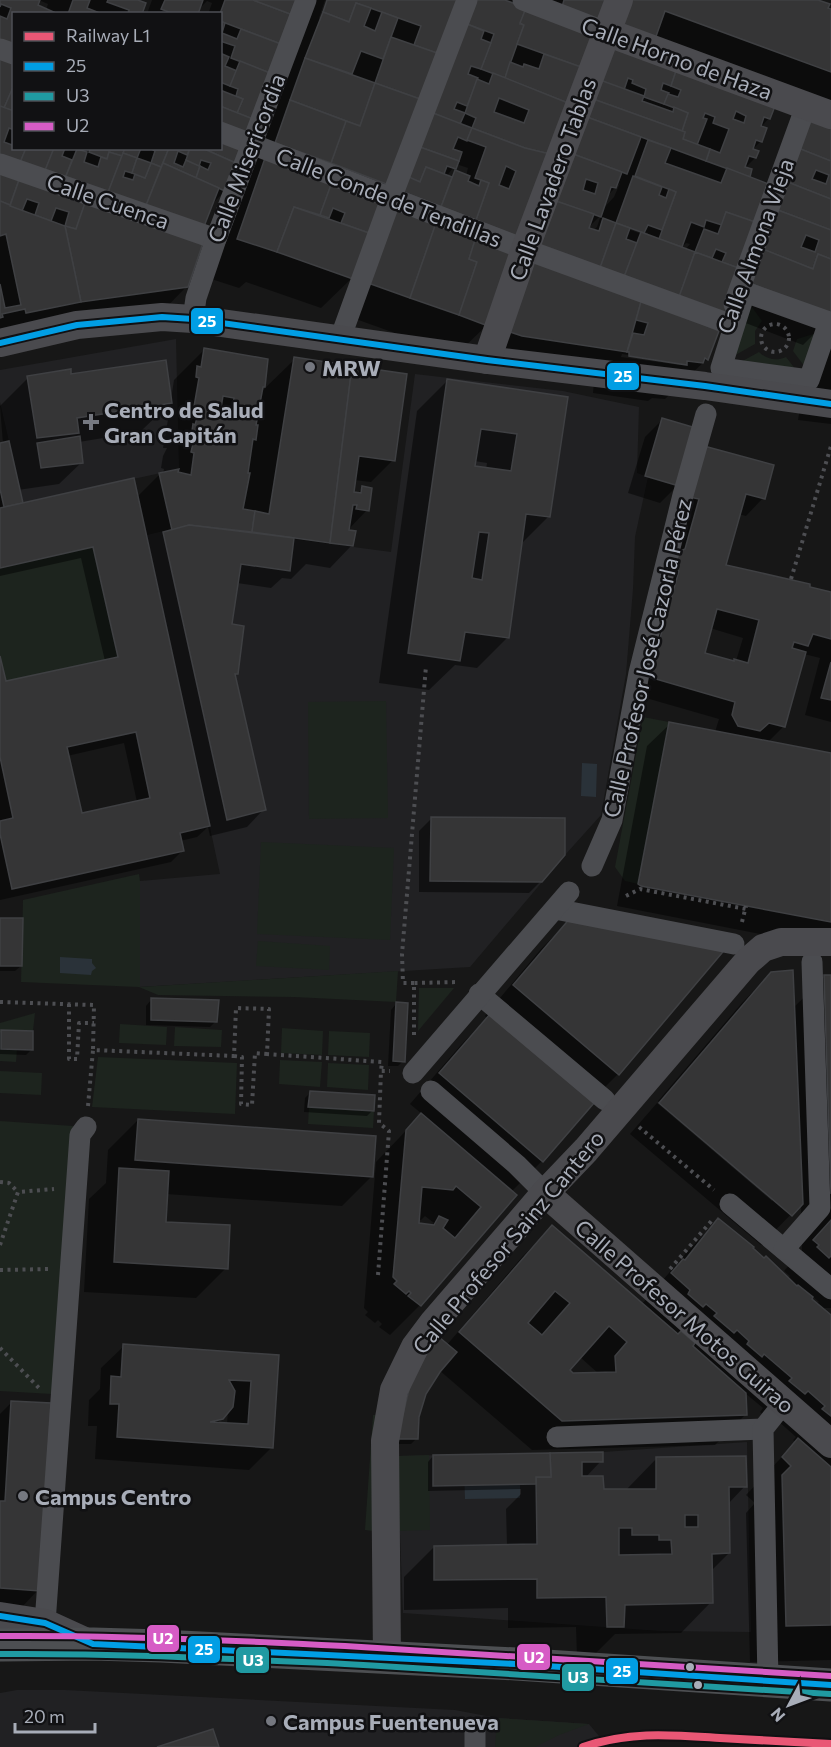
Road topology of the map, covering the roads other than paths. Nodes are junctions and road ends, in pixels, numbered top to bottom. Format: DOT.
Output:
graph roads {
  1 [pos="306,0"];
  2 [pos="467,0"];
  3 [pos="523,0"];
  4 [pos="619,0"];
  5 [pos="606,32"];
  6 [pos="819,110"];
  7 [pos="222,133"];
  8 [pos="252,144"];
  9 [pos="0,164"];
  10 [pos="391,197"];
  11 [pos="216,239"];
  12 [pos="525,249"];
  13 [pos="744,286"];
  14 [pos="831,318"];
  15 [pos="193,319"];
  16 [pos="727,323"];
  17 [pos="340,339"];
  18 [pos="0,344"];
  19 [pos="831,356"];
  20 [pos="487,360"];
  21 [pos="705,386"];
  22 [pos="820,395"];
  23 [pos="706,414"];
  24 [pos="592,866"];
  25 [pos="569,892"];
  26 [pos="555,909"];
  27 [pos="734,944"];
  28 [pos="821,952"];
  29 [pos="479,994"];
  30 [pos="403,1072"];
  31 [pos="431,1091"];
  32 [pos="605,1100"];
  33 [pos="86,1127"];
  34 [pos="545,1193"];
  35 [pos="729,1203"];
  36 [pos="784,1249"];
  37 [pos="831,1289"];
  38 [pos="557,1437"];
  39 [pos="831,1444"];
  40 [pos="0,1616"];
  41 [pos="45,1623"];
  42 [pos="93,1644"];
  43 [pos="0,1646"];
  44 [pos="387,1659"];
  45 [pos="768,1681"];
  46 [pos="831,1685"];
  1 -- 8 [label="street, Calle Misericordia"];
  2 -- 10 [label="street"];
  3 -- 5 [label="street, Calle Horno de Haza"];
  4 -- 5 [label="street, Calle Lavadero Tablas"];
  5 -- 6 [label="street, Calle Horno de Haza"];
  5 -- 12 [label="street, Calle Lavadero Tablas"];
  6 -- 16 [label="street, Calle Almona Vieja"];
  7 -- 8 [label="street, Calle Conde de Tendillas"];
  8 -- 10 [label="street, Calle Conde de Tendillas"];
  8 -- 11 [label="street, Calle Misericordia"];
  9 -- 11 [label="street, Calle Cuenca"];
  10 -- 12 [label="street, Calle Conde de Tendillas"];
  10 -- 17 [label="street"];
  11 -- 15 [label="street, Calle Misericordia"];
  12 -- 16 [label="street, Calle Conde de Tendillas"];
  12 -- 20 [label="street, Calle Lavadero Tablas"];
  13 -- 14 [label="street"];
  15 -- 17 [label="street"];
  15 -- 18 [label="street"];
  16 -- 21 [label="street, Calle Almona Vieja"];
  17 -- 20 [label="street"];
  19 -- 22 [label="street"];
  20 -- 21 [label="street"];
  21 -- 22 [label="street"];
  22 -- 22 [label="street"];
  23 -- 24 [label="street, Calle Profesor José Cazorla Pérez"];
  25 -- 26 [label="street"];
  26 -- 27 [label="street"];
  26 -- 29 [label="street"];
  28 -- 34 [label="street, Calle Profesor Sainz Cantero"];
  28 -- 36 [label="street"];
  29 -- 30 [label="street"];
  29 -- 32 [label="street"];
  31 -- 34 [label="street, Calle Profesor Motos Guirao"];
  33 -- 41 [label="street"];
  34 -- 39 [label="street, Calle Profesor Motos Guirao"];
  34 -- 44 [label="street, Calle Profesor Sainz Cantero"];
  35 -- 36 [label="street"];
  36 -- 37 [label="street"];
  38 -- 45 [label="street"];
  40 -- 41 [label="street"];
  41 -- 42 [label="street"];
  42 -- 43 [label="main road"];
  42 -- 44 [label="main road"];
  44 -- 45 [label="main road"];
  45 -- 46 [label="main road"];
}
